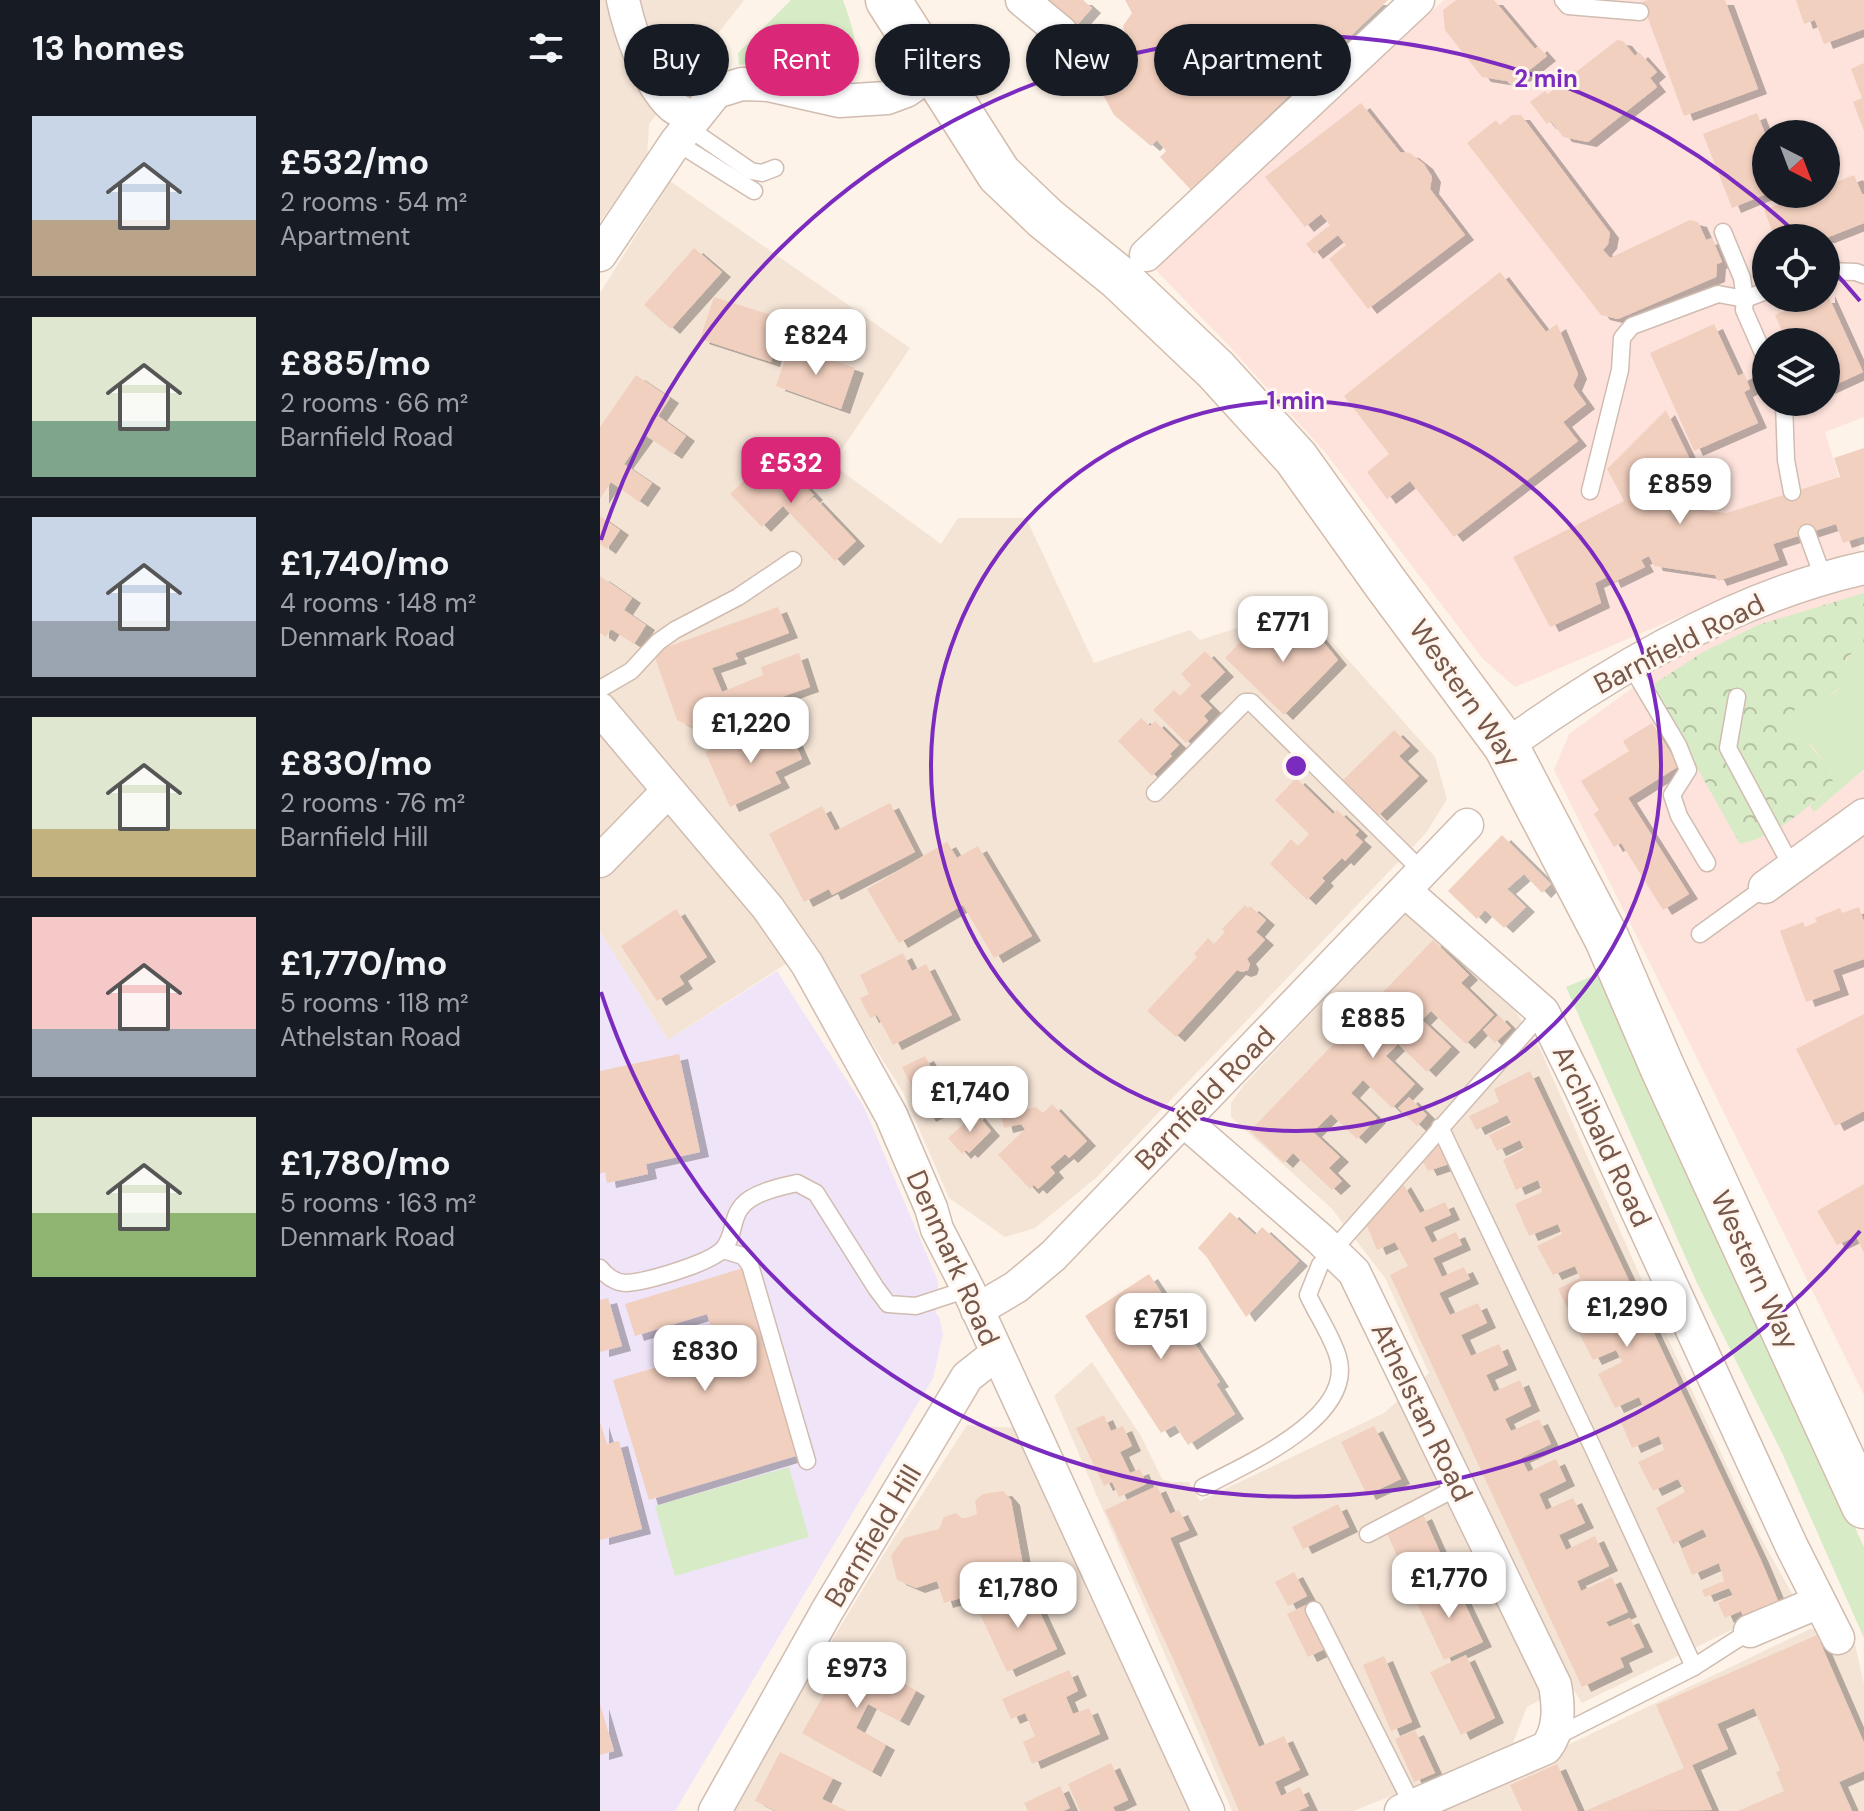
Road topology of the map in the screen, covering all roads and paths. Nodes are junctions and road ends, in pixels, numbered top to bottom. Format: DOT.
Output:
graph roads {
  1 [pos="623,0"];
  2 [pos="888,0"];
  3 [pos="1022,0"];
  4 [pos="1418,0"];
  5 [pos="1563,0"];
  6 [pos="1640,12"];
  7 [pos="903,24"];
  8 [pos="1051,24"];
  9 [pos="892,96"];
  10 [pos="949,96"];
  11 [pos="681,137"];
  12 [pos="775,168"];
  13 [pos="754,191"];
  14 [pos="1723,232"];
  15 [pos="600,255"];
  16 [pos="1133,266"];
  17 [pos="1840,271"];
  18 [pos="1864,275"];
  19 [pos="1752,296"];
  20 [pos="1745,299"];
  21 [pos="1752,328"];
  22 [pos="1784,416"];
  23 [pos="1590,491"];
  24 [pos="1792,492"];
  25 [pos="1807,533"];
  26 [pos="793,560"];
  27 [pos="1864,568"];
  28 [pos="1823,577"];
  29 [pos="1631,666"];
  30 [pos="600,689"];
  31 [pos="1737,697"];
  32 [pos="600,709"];
  33 [pos="1506,746"];
  34 [pos="668,791"];
  35 [pos="1155,793"];
  36 [pos="1864,815"];
  37 [pos="1467,825"];
  38 [pos="600,861"];
  39 [pos="1707,863"];
  40 [pos="1792,867"];
  41 [pos="1414,881"];
  42 [pos="1765,887"];
  43 [pos="1700,934"];
  44 [pos="1543,1012"];
  45 [pos="1183,1120"];
  46 [pos="1440,1127"];
  47 [pos="723,1250"];
  48 [pos="1332,1250"];
  49 [pos="600,1268"];
  50 [pos="972,1300"];
  51 [pos="996,1354"];
  52 [pos="807,1461"];
  53 [pos="1203,1487"];
  54 [pos="1458,1487"];
  55 [pos="1864,1506"];
  56 [pos="1368,1534"];
  57 [pos="1819,1602"];
  58 [pos="1314,1610"];
  59 [pos="1750,1631"];
  60 [pos="1838,1638"];
  61 [pos="1694,1667"];
  62 [pos="1555,1737"];
  63 [pos="1426,1805"];
  64 [pos="715,1811"];
  65 [pos="1208,1811"];
  1 -- 11 [label="street"];
  2 -- 7 [label="main road, Western Way"];
  3 -- 8 [label="street"];
  4 -- 16 [label="street"];
  5 -- 6 [label="lane"];
  9 -- 11 [label="street"];
  10 -- 16 [label="main road, Western Way"];
  11 -- 12 [label="lane"];
  11 -- 13 [label="lane"];
  11 -- 15 [label="street"];
  14 -- 20 [label="lane"];
  16 -- 33 [label="main road, Western Way"];
  17 -- 18 [label="lane"];
  19 -- 20 [label="lane"];
  20 -- 21 [label="lane"];
  20 -- 23 [label="lane"];
  22 -- 24 [label="lane"];
  25 -- 28 [label="lane"];
  26 -- 30 [label="lane"];
  27 -- 28 [label="street, Barnfield Road"];
  28 -- 29 [label="street, Barnfield Road"];
  29 -- 33 [label="street, Barnfield Road"];
  29 -- 39 [label="lane"];
  31 -- 40 [label="lane"];
  32 -- 34 [label="street, Denmark Road"];
  33 -- 55 [label="main road, Western Way"];
  34 -- 38 [label="street"];
  34 -- 50 [label="street, Denmark Road"];
  35 -- 41 [label="lane"];
  36 -- 40 [label="street"];
  37 -- 41 [label="street, Barnfield Road"];
  40 -- 42 [label="street"];
  41 -- 44 [label="street, Archibald Road"];
  41 -- 45 [label="street, Barnfield Road"];
  42 -- 43 [label="lane"];
  44 -- 46 [label="lane"];
  44 -- 57 [label="street, Archibald Road"];
  45 -- 48 [label="street, Athelstan Road"];
  45 -- 50 [label="street, Barnfield Road"];
  46 -- 48 [label="lane"];
  46 -- 61 [label="lane"];
  47 -- 49 [label="lane"];
  47 -- 50 [label="lane"];
  47 -- 52 [label="lane"];
  48 -- 53 [label="lane"];
  48 -- 54 [label="street, Athelstan Road"];
  50 -- 51 [label="street, Denmark Road"];
  51 -- 64 [label="street, Barnfield Hill"];
  51 -- 65 [label="street, Denmark Road"];
  54 -- 56 [label="lane"];
  54 -- 62 [label="street, Athelstan Road"];
  57 -- 59 [label="street"];
  57 -- 60 [label="street, Archibald Road"];
  58 -- 63 [label="lane"];
  59 -- 61 [label="lane"];
  61 -- 62 [label="lane"];
  62 -- 63 [label="street"];
}
